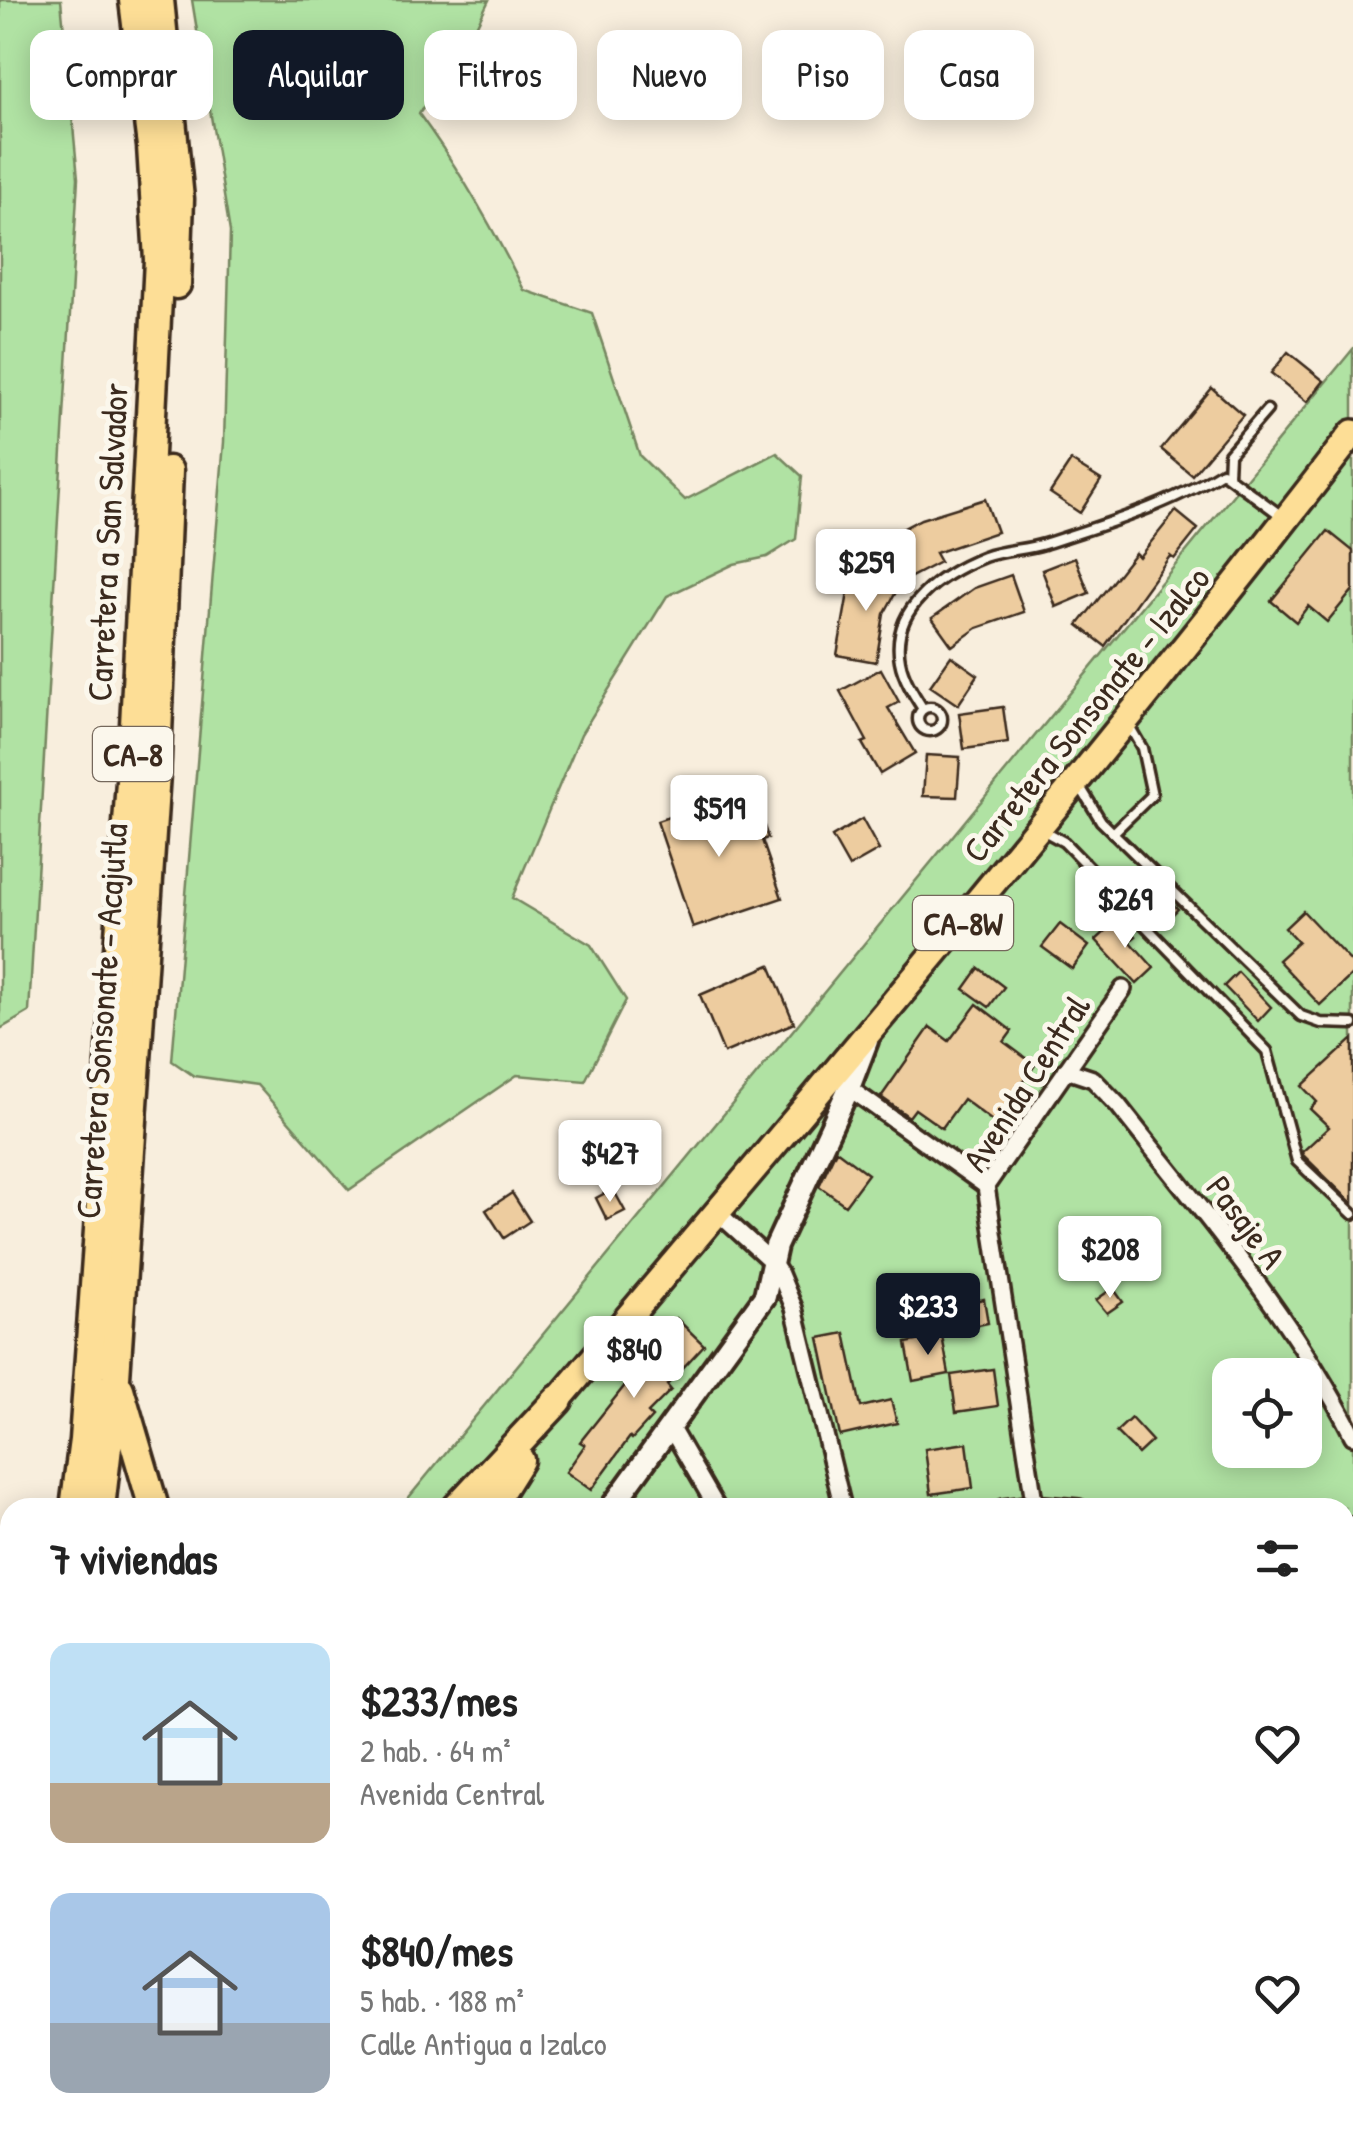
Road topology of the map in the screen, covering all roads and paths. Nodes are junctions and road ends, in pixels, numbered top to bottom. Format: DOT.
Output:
graph roads {
  1 [pos="134,0"];
  2 [pos="159,0"];
  3 [pos="1267,410"];
  4 [pos="1353,434"];
  5 [pos="1228,474"];
  6 [pos="1287,519"];
  7 [pos="922,710"];
  8 [pos="1126,721"];
  9 [pos="1078,782"];
  10 [pos="1040,829"];
  11 [pos="1113,833"];
  12 [pos="1122,989"];
  13 [pos="1353,1024"];
  14 [pos="870,1035"];
  15 [pos="1066,1070"];
  16 [pos="850,1088"];
  17 [pos="986,1186"];
  18 [pos="717,1212"];
  19 [pos="1353,1214"];
  20 [pos="771,1261"];
  21 [pos="115,1377"];
  22 [pos="558,1400"];
  23 [pos="669,1426"];
  24 [pos="1353,1436"];
  25 [pos="76,1498"];
  26 [pos="101,1498"];
  27 [pos="151,1498"];
  28 [pos="466,1498"];
  29 [pos="482,1498"];
  30 [pos="495,1498"];
  31 [pos="618,1498"];
  32 [pos="711,1498"];
  33 [pos="840,1498"];
  34 [pos="1033,1498"];
  1 -- 25 [label="highway, Carretera a San Salvador / CA-8"];
  2 -- 21 [label="highway, Carretera Sonsonate - Acajutla / CA-8"];
  3 -- 5 [label="lane"];
  4 -- 6 [label="main road, Carretera Sonsonate - Izalco / CA-8W"];
  5 -- 6 [label="lane"];
  5 -- 7 [label="lane"];
  6 -- 8 [label="main road, Carretera Sonsonate - Izalco / CA-8W"];
  8 -- 9 [label="main road, Carretera Sonsonate - Izalco / CA-8W"];
  8 -- 11 [label="lane"];
  9 -- 10 [label="main road, Carretera Sonsonate - Izalco / CA-8W"];
  9 -- 11 [label="lane"];
  10 -- 14 [label="main road, Carretera Sonsonate - Izalco / CA-8W"];
  10 -- 19 [label="lane"];
  11 -- 13 [label="lane"];
  12 -- 15 [label="street, Avenida Central"];
  14 -- 16 [label="street"];
  14 -- 18 [label="main road, Carretera Sonsonate - Izalco / CA-8W"];
  15 -- 17 [label="street, Avenida Central"];
  15 -- 24 [label="street, Pasaje A"];
  16 -- 17 [label="street"];
  16 -- 20 [label="street"];
  17 -- 34 [label="street, Avenida Central"];
  18 -- 20 [label="street"];
  18 -- 22 [label="main road, Carretera Sonsonate - Izalco / CA-8W"];
  20 -- 23 [label="street"];
  20 -- 33 [label="street"];
  21 -- 26 [label="highway, Carretera Sonsonate - Acajutla / CA-8"];
  21 -- 27 [label="highway"];
  22 -- 28 [label="highway"];
  22 -- 29 [label="highway"];
  22 -- 30 [label="highway"];
  23 -- 31 [label="street"];
  23 -- 32 [label="street"];
}
